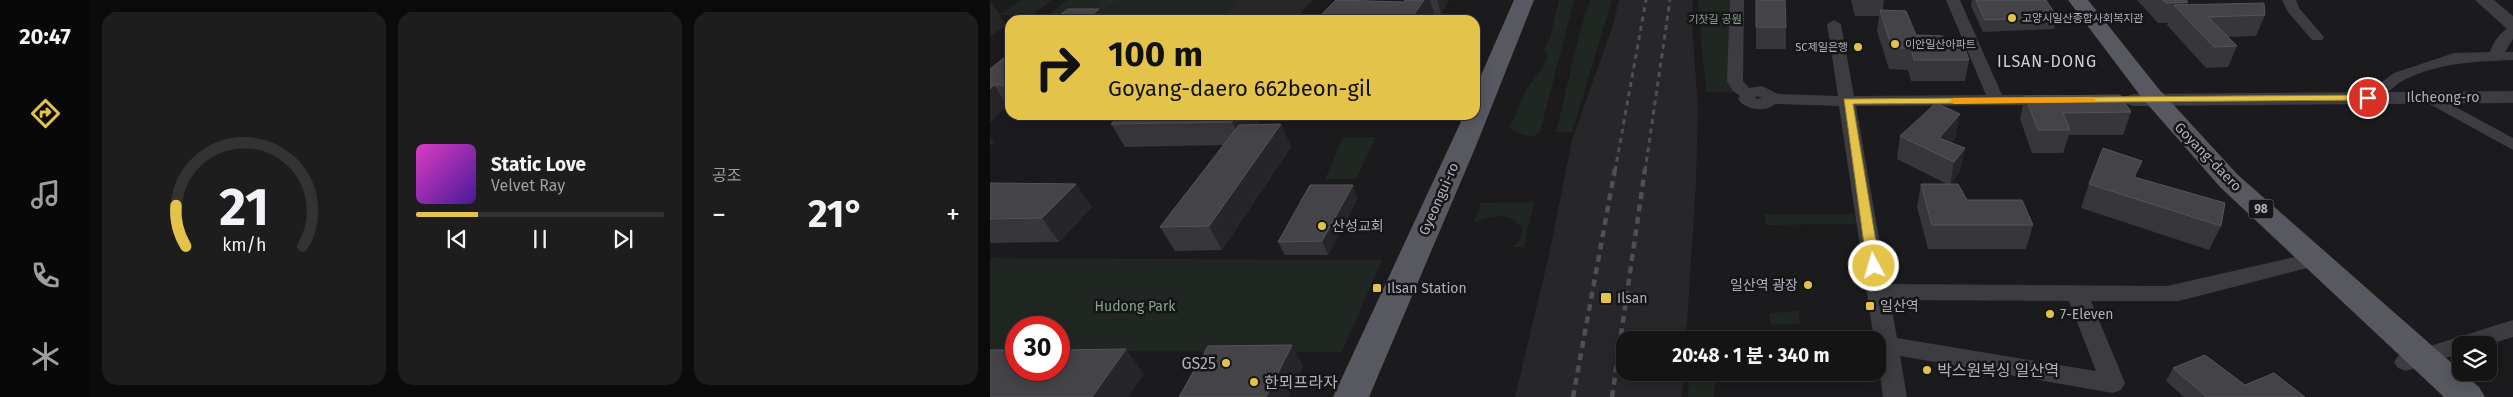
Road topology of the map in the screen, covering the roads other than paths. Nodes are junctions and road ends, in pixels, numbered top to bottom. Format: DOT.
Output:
graph roads {
  1 [pos="1509,0"];
  2 [pos="1524,0"];
  3 [pos="1737,0"];
  4 [pos="1952,0"];
  5 [pos="2068,0"];
  6 [pos="2078,0"];
  7 [pos="2289,0"];
  8 [pos="2484,0"];
  9 [pos="1834,24"];
  10 [pos="2513,25"];
  11 [pos="2513,30"];
  12 [pos="2317,38"];
  13 [pos="2496,56"];
  14 [pos="2513,56"];
  15 [pos="1480,72"];
  16 [pos="1747,94"];
  17 [pos="2513,97"];
  18 [pos="2368,98"];
  19 [pos="2430,98"];
  20 [pos="1996,100"];
  21 [pos="2065,100"];
  22 [pos="2136,100"];
  23 [pos="1848,101"];
  24 [pos="1480,105"];
  25 [pos="1461,120"];
  26 [pos="1474,120"];
  27 [pos="2513,145"];
  28 [pos="2307,260"];
  29 [pos="1877,292"];
  30 [pos="2077,294"];
  31 [pos="2513,328"];
  32 [pos="1887,345"];
  33 [pos="2414,359"];
  34 [pos="2116,390"];
  35 [pos="1339,397"];
  36 [pos="1351,397"];
  37 [pos="1895,397"];
  38 [pos="2444,397"];
  39 [pos="2467,397"];
  1 -- 15 [label="main road"];
  2 -- 24 [label="main road, Gyeongui-ro"];
  3 -- 16 [label="street"];
  4 -- 20 [label="street"];
  5 -- 22 [label="main road, Goyang-daero / 98"];
  6 -- 22 [label="main road, Goyang-daero / 98"];
  7 -- 12 [label="street"];
  8 -- 10 [label="street"];
  9 -- 23 [label="street"];
  11 -- 13 [label="street"];
  13 -- 14 [label="street"];
  13 -- 18 [label="street"];
  16 -- 23 [label="street"];
  17 -- 19 [label="street, Ilcheong-ro"];
  18 -- 19 [label="street, Ilcheong-ro"];
  18 -- 22 [label="street, Ilcheong-ro"];
  19 -- 27 [label="street"];
  20 -- 21 [label="street"];
  20 -- 23 [label="street"];
  22 -- 28 [label="main road, Goyang-daero / 98"];
  23 -- 29 [label="street"];
  25 -- 35 [label="main road, Gyeongui-ro"];
  26 -- 36 [label="main road, Gyeongui-ro"];
  28 -- 30 [label="street"];
  28 -- 33 [label="main road, Goyang-daero / 98"];
  29 -- 30 [label="street"];
  29 -- 32 [label="street"];
  30 -- 34 [label="street"];
  31 -- 33 [label="street"];
  32 -- 34 [label="street"];
  32 -- 37 [label="street"];
  33 -- 38 [label="main road, Goyang-daero / 98"];
  33 -- 39 [label="main road, Goyang-daero / 98"];
}
